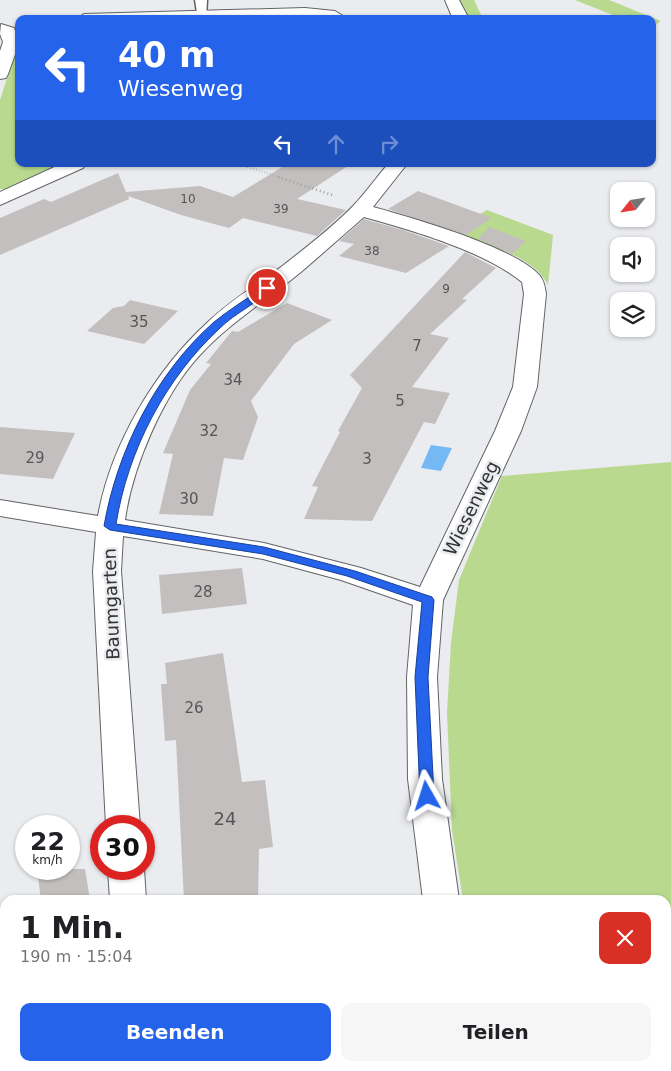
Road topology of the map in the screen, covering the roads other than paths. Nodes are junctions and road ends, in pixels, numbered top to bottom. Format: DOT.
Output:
graph roads {
  1 [pos="201,0"];
  2 [pos="452,0"];
  3 [pos="337,13"];
  4 [pos="202,15"];
  5 [pos="236,15"];
  6 [pos="459,15"];
  7 [pos="15,25"];
  8 [pos="0,29"];
  9 [pos="0,74"];
  10 [pos="69,167"];
  11 [pos="396,167"];
  12 [pos="0,199"];
  13 [pos="360,210"];
  14 [pos="0,508"];
  15 [pos="110,526"];
  16 [pos="428,600"];
  17 [pos="122,815"];
  18 [pos="127,880"];
  19 [pos="128,895"];
  20 [pos="440,895"];
  1 -- 4 [label="lane"];
  2 -- 6 [label="street"];
  3 -- 5 [label="street"];
  7 -- 8 [label="street"];
  8 -- 9 [label="street"];
  10 -- 12 [label="street"];
  11 -- 13 [label="street, Baumgarten"];
  13 -- 15 [label="street, Baumgarten"];
  13 -- 16 [label="street, Wiesenweg"];
  14 -- 15 [label="street"];
  15 -- 16 [label="street"];
  15 -- 17 [label="street, Baumgarten"];
  16 -- 20 [label="street"];
  18 -- 19 [label="street"];
}
